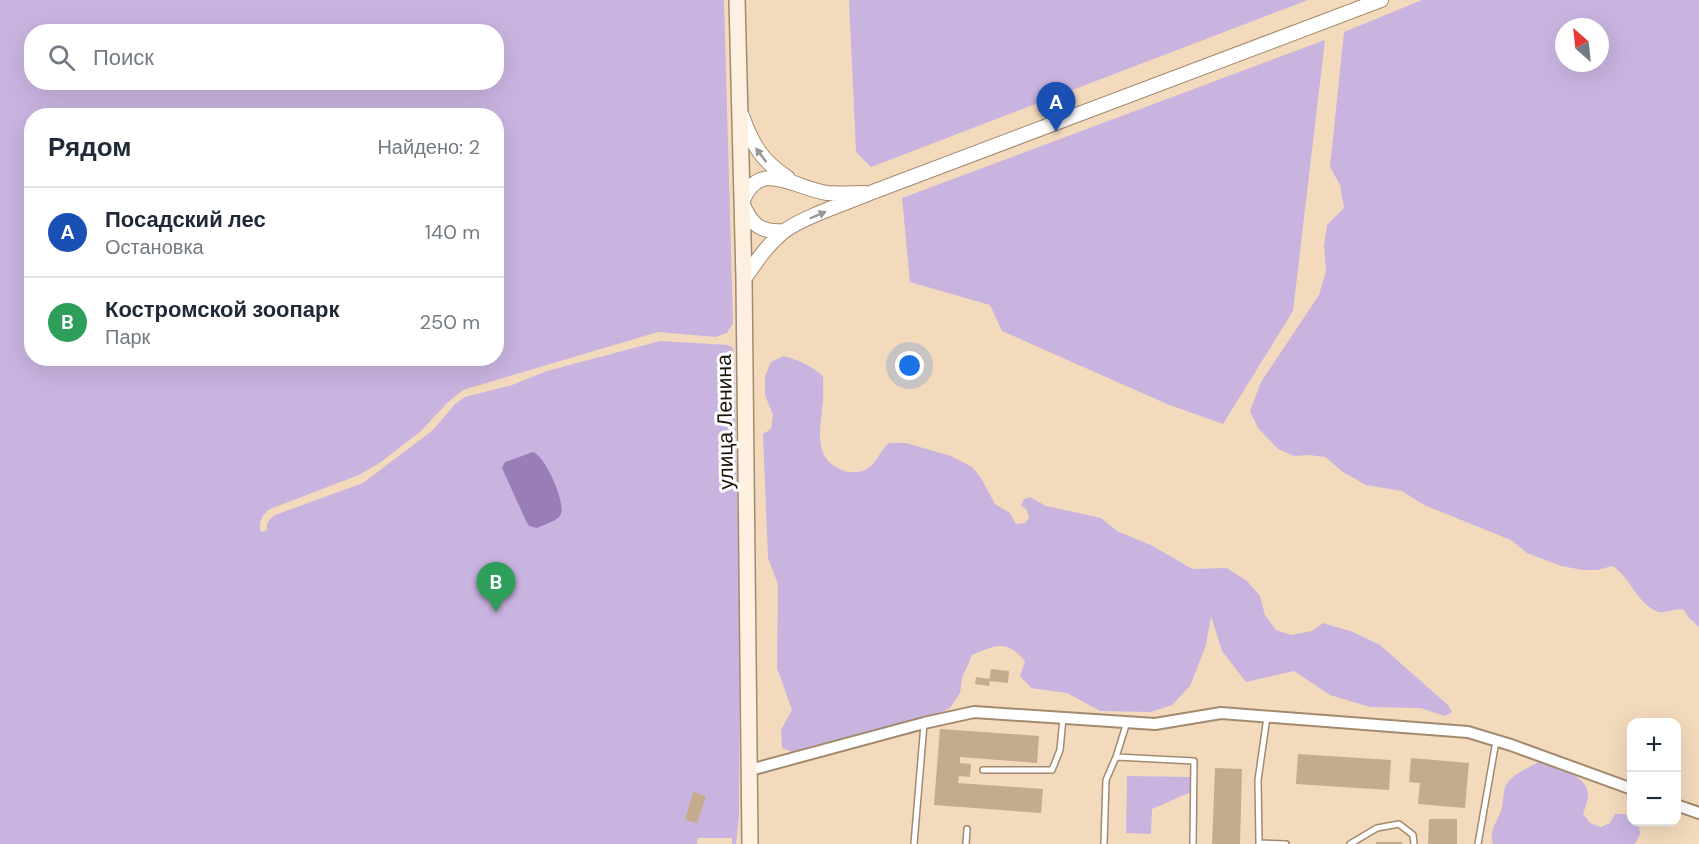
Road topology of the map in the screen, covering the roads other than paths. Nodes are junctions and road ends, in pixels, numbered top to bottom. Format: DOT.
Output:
graph roads {
  1 [pos="737,0"];
  2 [pos="1381,0"];
  3 [pos="740,110"];
  4 [pos="800,186"];
  5 [pos="870,193"];
  6 [pos="742,203"];
  7 [pos="784,231"];
  8 [pos="744,279"];
  9 [pos="1267,717"];
  10 [pos="1063,718"];
  11 [pos="1127,722"];
  12 [pos="924,723"];
  13 [pos="1496,741"];
  14 [pos="1116,757"];
  15 [pos="750,770"];
  16 [pos="983,770"];
  17 [pos="1627,787"];
  18 [pos="1681,806"];
  19 [pos="1699,813"];
  20 [pos="967,829"];
  21 [pos="750,844"];
  22 [pos="914,844"];
  23 [pos="966,844"];
  24 [pos="1104,844"];
  25 [pos="1193,844"];
  26 [pos="1286,844"];
  27 [pos="1350,844"];
  28 [pos="1414,844"];
  29 [pos="1478,844"];
  1 -- 3 [label="main road, улица Ленина"];
  2 -- 5 [label="street"];
  4 -- 3 [label="street, one-way"];
  3 -- 6 [label="main road, улица Ленина"];
  4 -- 5 [label="street"];
  4 -- 6 [label="street"];
  7 -- 5 [label="street, one-way"];
  6 -- 7 [label="street"];
  6 -- 8 [label="main road, улица Ленина"];
  7 -- 8 [label="street"];
  8 -- 15 [label="main road, улица Ленина"];
  9 -- 11 [label="street"];
  9 -- 13 [label="street"];
  9 -- 26 [label="lane"];
  10 -- 11 [label="street"];
  10 -- 12 [label="street"];
  10 -- 16 [label="lane"];
  11 -- 14 [label="lane"];
  12 -- 15 [label="street"];
  12 -- 22 [label="lane"];
  13 -- 17 [label="street"];
  13 -- 29 [label="lane"];
  14 -- 24 [label="lane"];
  14 -- 25 [label="lane"];
  15 -- 21 [label="main road, улица Ленина"];
  18 -- 19 [label="street"];
  20 -- 23 [label="lane"];
  27 -- 28 [label="lane"];
}
